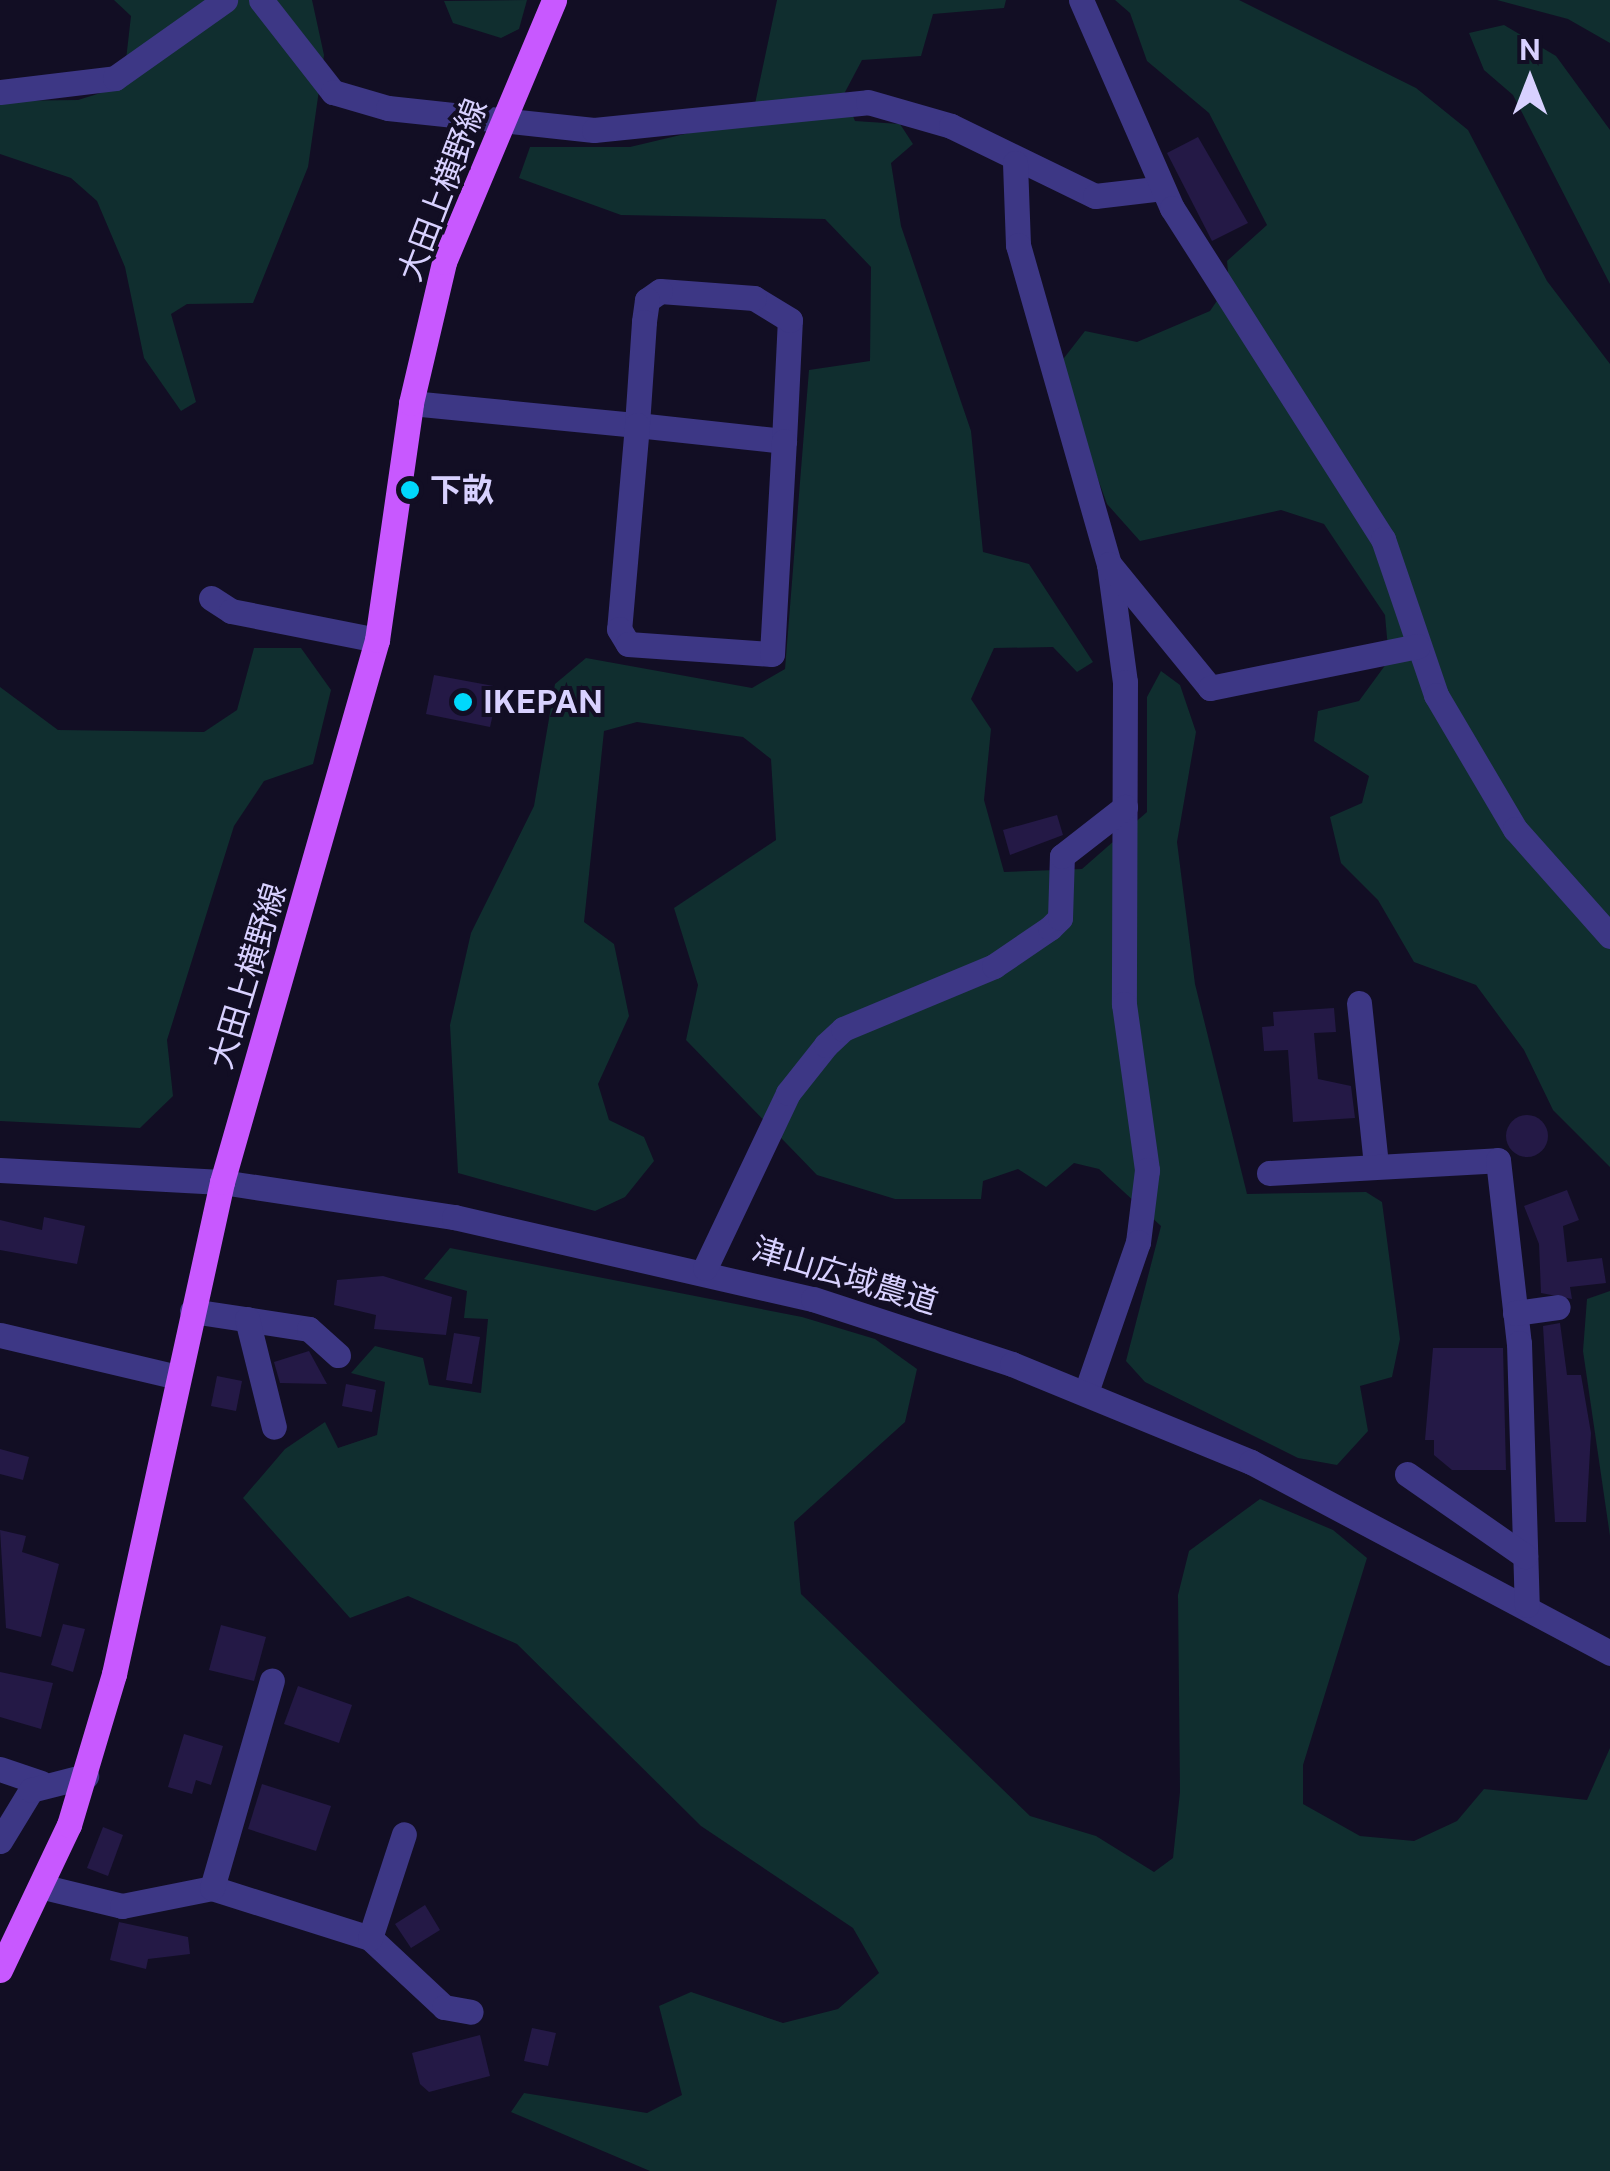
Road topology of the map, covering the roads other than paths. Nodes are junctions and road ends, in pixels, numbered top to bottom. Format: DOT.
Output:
graph roads {
  1 [pos="225,0"];
  2 [pos="261,0"];
  3 [pos="554,0"];
  4 [pos="1081,0"];
  5 [pos="0,92"];
  6 [pos="503,122"];
  7 [pos="1014,162"];
  8 [pos="1164,188"];
  9 [pos="411,403"];
  10 [pos="637,425"];
  11 [pos="784,440"];
  12 [pos="1110,564"];
  13 [pos="211,598"];
  14 [pos="377,640"];
  15 [pos="1418,646"];
  16 [pos="1125,807"];
  17 [pos="1610,936"];
  18 [pos="1359,1003"];
  19 [pos="1376,1165"];
  20 [pos="0,1170"];
  21 [pos="1270,1172"];
  22 [pos="222,1182"];
  23 [pos="705,1268"];
  24 [pos="1558,1307"];
  25 [pos="192,1311"];
  26 [pos="1515,1313"];
  27 [pos="247,1319"];
  28 [pos="0,1336"];
  29 [pos="338,1355"];
  30 [pos="178,1378"];
  31 [pos="1086,1392"];
  32 [pos="274,1427"];
  33 [pos="1407,1474"];
  34 [pos="1526,1556"];
  35 [pos="1527,1605"];
  36 [pos="1610,1653"];
  37 [pos="272,1680"];
  38 [pos="0,1769"];
  39 [pos="86,1776"];
  40 [pos="41,1783"];
  41 [pos="404,1834"];
  42 [pos="0,1841"];
  43 [pos="44,1888"];
  44 [pos="212,1888"];
  45 [pos="370,1938"];
  46 [pos="0,1970"];
  47 [pos="471,2012"];
  1 -- 5 [label="street"];
  2 -- 6 [label="street"];
  3 -- 6 [label="main road, 大田上横野線"];
  4 -- 8 [label="street"];
  6 -- 7 [label="street"];
  6 -- 9 [label="main road, 大田上横野線"];
  7 -- 8 [label="street"];
  7 -- 12 [label="street"];
  8 -- 15 [label="street"];
  9 -- 10 [label="street"];
  9 -- 14 [label="main road, 大田上横野線"];
  10 -- 11 [label="street"];
  10 -- 11 [label="street"];
  10 -- 11 [label="street"];
  12 -- 15 [label="street"];
  12 -- 16 [label="street"];
  13 -- 14 [label="street"];
  14 -- 22 [label="main road, 大田上横野線"];
  15 -- 17 [label="street"];
  16 -- 23 [label="street"];
  16 -- 31 [label="street"];
  18 -- 19 [label="street"];
  19 -- 21 [label="street"];
  19 -- 26 [label="street"];
  20 -- 22 [label="street, 津山広域農道"];
  22 -- 23 [label="street, 津山広域農道"];
  22 -- 25 [label="main road, 大田上横野線"];
  23 -- 31 [label="street, 津山広域農道"];
  24 -- 26 [label="street"];
  25 -- 27 [label="street"];
  25 -- 30 [label="main road, 大田上横野線"];
  26 -- 34 [label="street"];
  27 -- 29 [label="street"];
  27 -- 32 [label="street"];
  28 -- 30 [label="street"];
  30 -- 39 [label="main road, 大田上横野線"];
  31 -- 35 [label="street, 津山広域農道"];
  33 -- 34 [label="street"];
  34 -- 35 [label="street"];
  35 -- 36 [label="street, 津山広域農道"];
  37 -- 44 [label="street"];
  38 -- 40 [label="street"];
  39 -- 40 [label="street"];
  39 -- 43 [label="main road, 大田上横野線"];
  40 -- 42 [label="street"];
  41 -- 45 [label="street"];
  43 -- 44 [label="street"];
  43 -- 46 [label="main road, 大田上横野線"];
  44 -- 45 [label="street"];
  45 -- 47 [label="street"];
}
